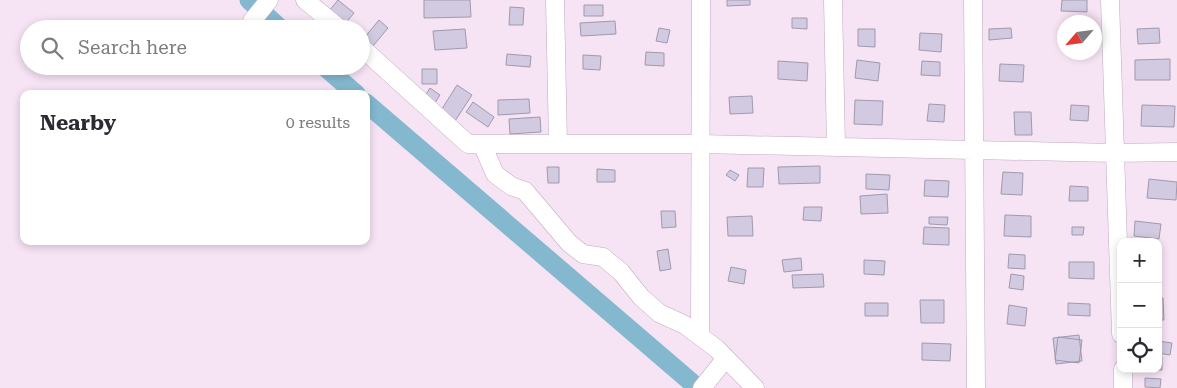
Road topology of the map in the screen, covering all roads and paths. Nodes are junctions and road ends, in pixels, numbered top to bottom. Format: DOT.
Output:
graph roads {
  1 [pos="269,0"];
  2 [pos="305,0"];
  3 [pos="555,0"];
  4 [pos="701,0"];
  5 [pos="833,0"];
  6 [pos="973,0"];
  7 [pos="1110,0"];
  8 [pos="253,20"];
  9 [pos="329,20"];
  10 [pos="370,55"];
  11 [pos="482,144"];
  12 [pos="558,144"];
  13 [pos="700,144"];
  14 [pos="836,147"];
  15 [pos="974,150"];
  16 [pos="1177,152"];
  17 [pos="1114,153"];
  18 [pos="1121,328"];
  19 [pos="700,336"];
  20 [pos="726,358"];
  21 [pos="1122,373"];
  22 [pos="702,388"];
  23 [pos="755,388"];
  24 [pos="976,388"];
  25 [pos="1124,388"];
  1 -- 8 [label="street"];
  2 -- 9 [label="street"];
  3 -- 12 [label="street"];
  4 -- 13 [label="street"];
  5 -- 14 [label="street"];
  6 -- 15 [label="street"];
  7 -- 17 [label="street"];
  10 -- 11 [label="street"];
  11 -- 12 [label="street"];
  11 -- 19 [label="street"];
  12 -- 13 [label="street"];
  13 -- 14 [label="street"];
  13 -- 19 [label="street"];
  14 -- 15 [label="street"];
  15 -- 17 [label="street"];
  15 -- 24 [label="street"];
  16 -- 17 [label="street"];
  17 -- 18 [label="street"];
  19 -- 20 [label="street"];
  20 -- 22 [label="street"];
  20 -- 23 [label="street"];
  21 -- 25 [label="street"];
}
